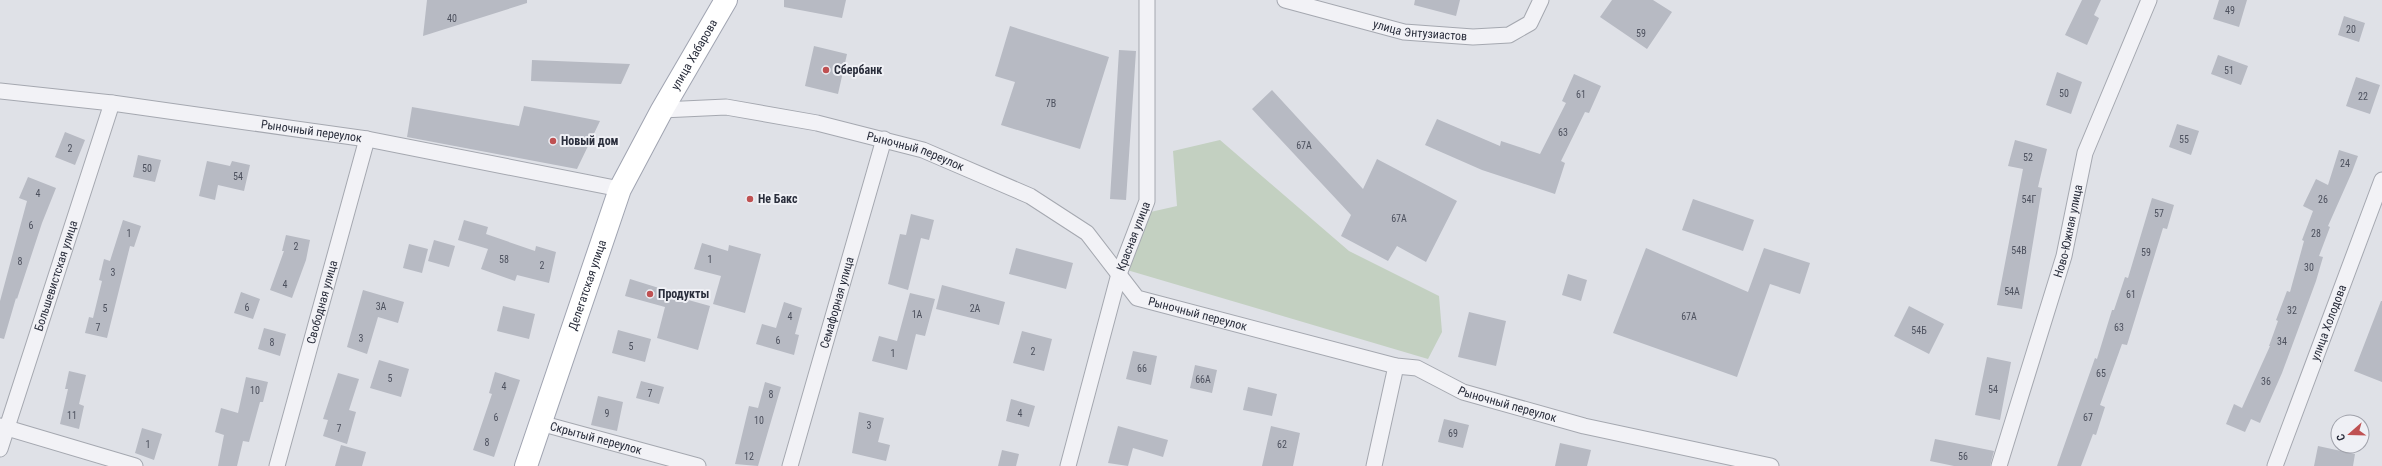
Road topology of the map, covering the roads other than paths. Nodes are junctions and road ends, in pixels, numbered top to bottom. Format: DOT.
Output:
graph roads {
  1 [pos="726,0"];
  2 [pos="1147,0"];
  3 [pos="1285,0"];
  4 [pos="1541,0"];
  5 [pos="2149,0"];
  6 [pos="0,91"];
  7 [pos="112,103"];
  8 [pos="662,110"];
  9 [pos="367,139"];
  10 [pos="884,139"];
  11 [pos="2382,180"];
  12 [pos="620,189"];
  13 [pos="1119,274"];
  14 [pos="1396,366"];
  15 [pos="540,423"];
  16 [pos="3,427"];
  17 [pos="0,449"];
  18 [pos="1733,462"];
  19 [pos="135,466"];
  20 [pos="277,466"];
  21 [pos="526,466"];
  22 [pos="698,466"];
  23 [pos="790,466"];
  24 [pos="1068,466"];
  25 [pos="1374,466"];
  26 [pos="1771,466"];
  27 [pos="1999,466"];
  28 [pos="2275,466"];
  1 -- 8 [label="main road, улица Хабарова"];
  2 -- 13 [label="street, Красная улица"];
  3 -- 4 [label="street, улица Энтузиастов"];
  5 -- 27 [label="street, Ново-Южная улица"];
  6 -- 7 [label="street, Рыночный переулок"];
  7 -- 9 [label="street, Рыночный переулок"];
  7 -- 16 [label="street, Большевистская улица"];
  8 -- 10 [label="street, Рыночный переулок"];
  8 -- 12 [label="main road, Делегатская улица"];
  9 -- 12 [label="street, Рыночный переулок"];
  9 -- 20 [label="street, Свободная улица"];
  10 -- 13 [label="street, Рыночный переулок"];
  10 -- 23 [label="street, Семафорная улица"];
  11 -- 28 [label="street, улица Холодова"];
  12 -- 15 [label="main road, Делегатская улица"];
  13 -- 14 [label="street, Рыночный переулок"];
  13 -- 24 [label="street, Красная улица"];
  14 -- 18 [label="street, Рыночный переулок"];
  14 -- 25 [label="street"];
  15 -- 21 [label="main road, Делегатская улица"];
  15 -- 22 [label="street, Скрытый переулок"];
  16 -- 17 [label="street, Большевистская улица"];
  16 -- 19 [label="street"];
  18 -- 26 [label="street, Рыночный переулок"];
}
